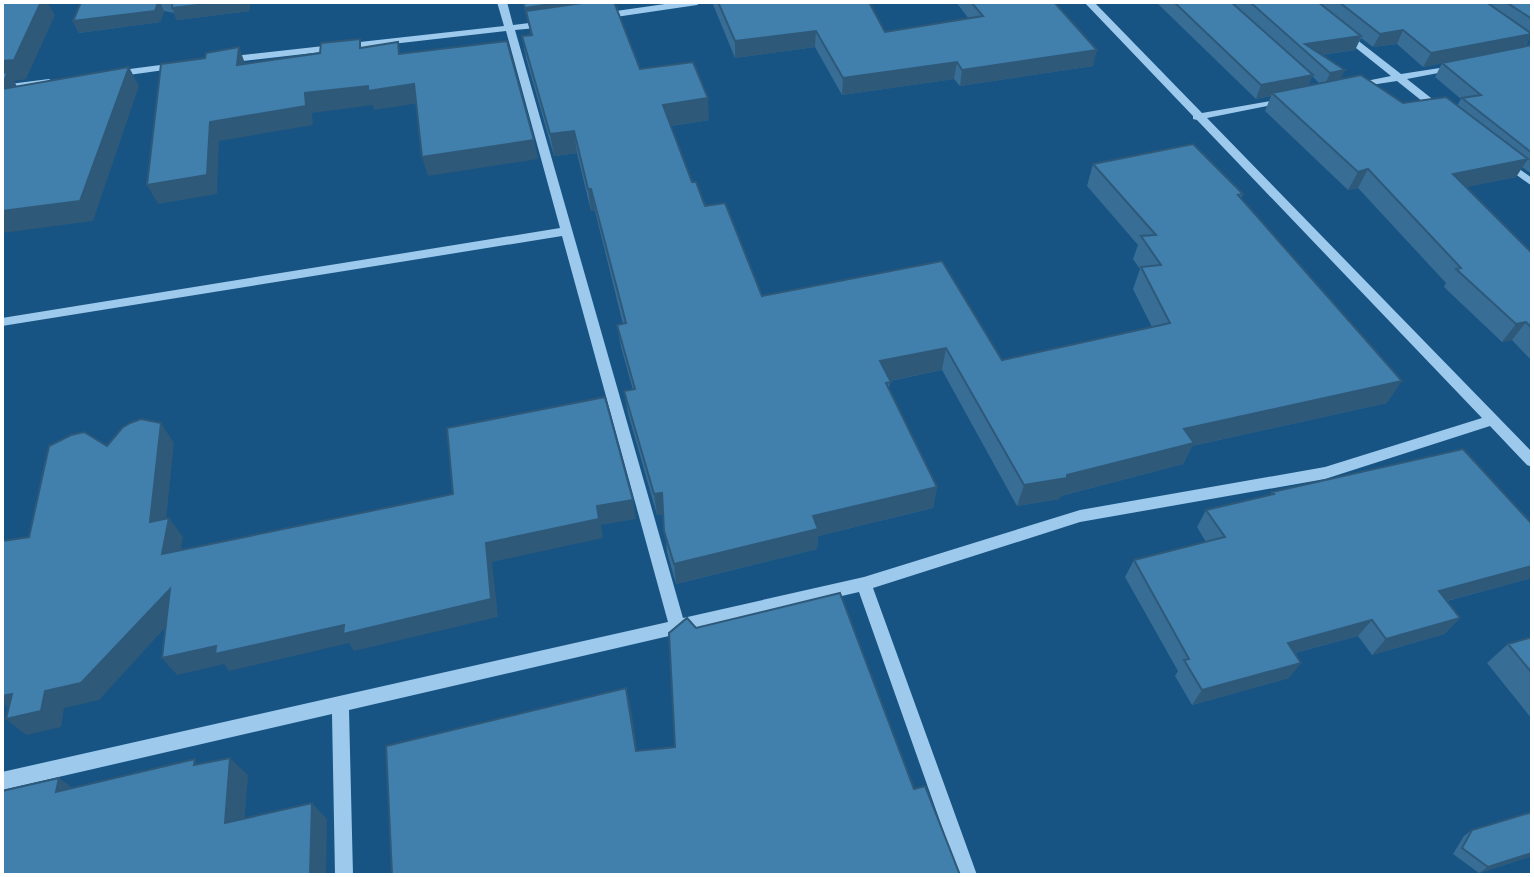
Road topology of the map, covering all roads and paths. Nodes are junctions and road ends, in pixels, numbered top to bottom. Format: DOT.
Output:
graph roads {
  1 [pos="502,2"];
  2 [pos="697,2"];
  3 [pos="1089,2"];
  4 [pos="587,18"];
  5 [pos="556,22"];
  6 [pos="509,29"];
  7 [pos="1340,31"];
  8 [pos="210,62"];
  9 [pos="1473,63"];
  10 [pos="195,64"];
  11 [pos="106,75"];
  12 [pos="1398,78"];
  13 [pos="61,80"];
  14 [pos="2,88"];
  15 [pos="1336,90"];
  16 [pos="1290,99"];
  17 [pos="1447,116"];
  18 [pos="1197,117"];
  19 [pos="1496,155"];
  20 [pos="1532,183"];
  21 [pos="567,231"];
  22 [pos="2,322"];
  23 [pos="1493,420"];
  24 [pos="1532,461"];
  25 [pos="864,584"];
  26 [pos="677,626"];
  27 [pos="340,703"];
  28 [pos="2,781"];
  29 [pos="344,875"];
  30 [pos="968,875"];
  1 -- 6 [label="street"];
  2 -- 4 [label="street"];
  3 -- 18 [label="street"];
  5 -- 6 [label="street"];
  6 -- 8 [label="street"];
  6 -- 21 [label="street"];
  7 -- 12 [label="street"];
  9 -- 12 [label="street"];
  10 -- 11 [label="street"];
  12 -- 15 [label="street"];
  12 -- 17 [label="street"];
  13 -- 14 [label="street"];
  16 -- 18 [label="street"];
  18 -- 23 [label="street"];
  19 -- 20 [label="street"];
  21 -- 22 [label="street"];
  21 -- 26 [label="street"];
  23 -- 24 [label="street"];
  23 -- 25 [label="street"];
  25 -- 26 [label="street"];
  25 -- 30 [label="street"];
  26 -- 27 [label="street"];
  27 -- 28 [label="street"];
  27 -- 29 [label="street"];
}
